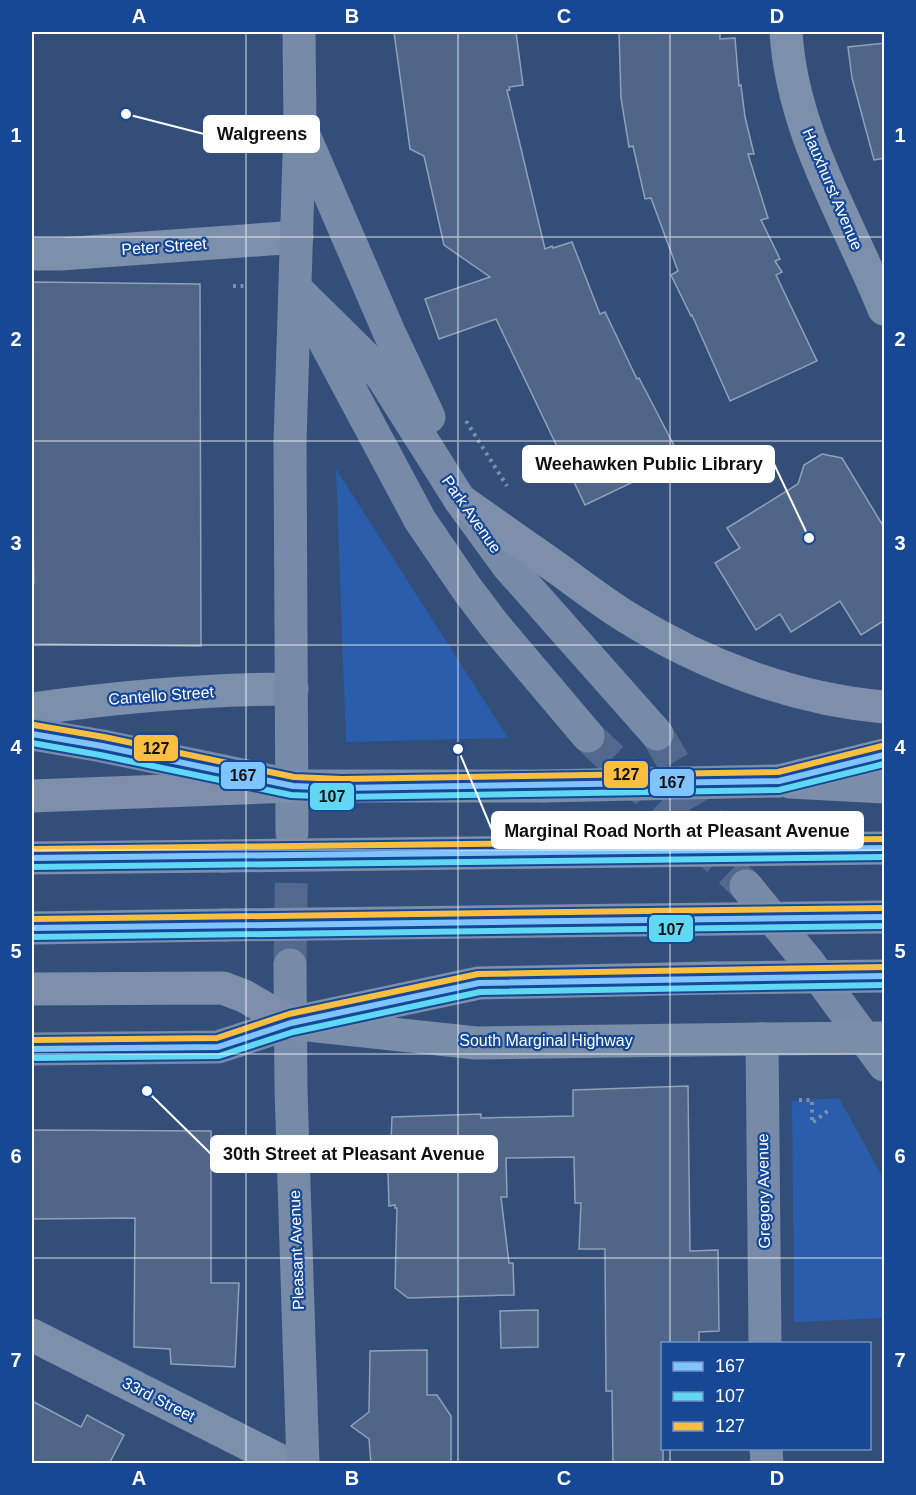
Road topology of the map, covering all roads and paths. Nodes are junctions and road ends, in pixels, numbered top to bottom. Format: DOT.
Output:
graph roads {
  1 [pos="299,32"];
  2 [pos="786,32"];
  3 [pos="300,125"];
  4 [pos="297,237"];
  5 [pos="46,254"];
  6 [pos="878,276"];
  7 [pos="232,286"];
  8 [pos="246,286"];
  9 [pos="295,288"];
  10 [pos="885,309"];
  11 [pos="462,415"];
  12 [pos="510,490"];
  13 [pos="460,500"];
  14 [pos="292,689"];
  15 [pos="885,706"];
  16 [pos="32,709"];
  17 [pos="32,734"];
  18 [pos="657,734"];
  19 [pos="588,736"];
  20 [pos="885,755"];
  21 [pos="779,781"];
  22 [pos="293,786"];
  23 [pos="885,787"];
  24 [pos="32,796"];
  25 [pos="292,831"];
  26 [pos="885,848"];
  27 [pos="32,858"];
  28 [pos="746,886"];
  29 [pos="885,917"];
  30 [pos="32,928"];
  31 [pos="290,965"];
  32 [pos="885,976"];
  33 [pos="32,989"];
  34 [pos="291,1023"];
  35 [pos="885,1038"];
  36 [pos="762,1039"];
  37 [pos="32,1049"];
  38 [pos="885,1065"];
  39 [pos="792,1101"];
  40 [pos="830,1110"];
  41 [pos="32,1335"];
  42 [pos="765,1342"];
  43 [pos="287,1464"];
  44 [pos="303,1464"];
  1 -- 3 [label="main road"];
  2 -- 6 [label="street, Hauxhurst Avenue"];
  3 -- 4 [label="main road"];
  3 -- 13 [label="main road"];
  4 -- 5 [label="street, Peter Street"];
  4 -- 9 [label="main road"];
  6 -- 10 [label="street, Hauxhurst Avenue"];
  7 -- 8 [label="path"];
  9 -- 13 [label="main road, Park Avenue"];
  9 -- 14 [label="main road"];
  9 -- 19 [label="main road"];
  11 -- 12 [label="path"];
  13 -- 15 [label="highway"];
  13 -- 18 [label="main road, Park Avenue"];
  14 -- 16 [label="street, Cantello Street"];
  14 -- 22 [label="main road"];
  17 -- 22 [label="main road"];
  20 -- 21 [label="highway"];
  21 -- 22 [label="main road, bridge"];
  21 -- 23 [label="main road"];
  22 -- 24 [label="highway"];
  22 -- 25 [label="main road"];
  26 -- 27 [label="highway, bridge"];
  28 -- 38 [label="main road"];
  29 -- 30 [label="highway, bridge"];
  31 -- 34 [label="main road, Pleasant Avenue"];
  32 -- 34 [label="highway, bridge"];
  33 -- 34 [label="highway"];
  34 -- 36 [label="main road, South Marginal Highway"];
  34 -- 37 [label="main road, South Marginal Highway"];
  34 -- 44 [label="main road, Pleasant Avenue"];
  35 -- 36 [label="main road, South Marginal Highway, bridge"];
  36 -- 42 [label="main road, Gregory Avenue"];
  39 -- 40 [label="path"];
  41 -- 43 [label="street, 33rd Street"];
}
